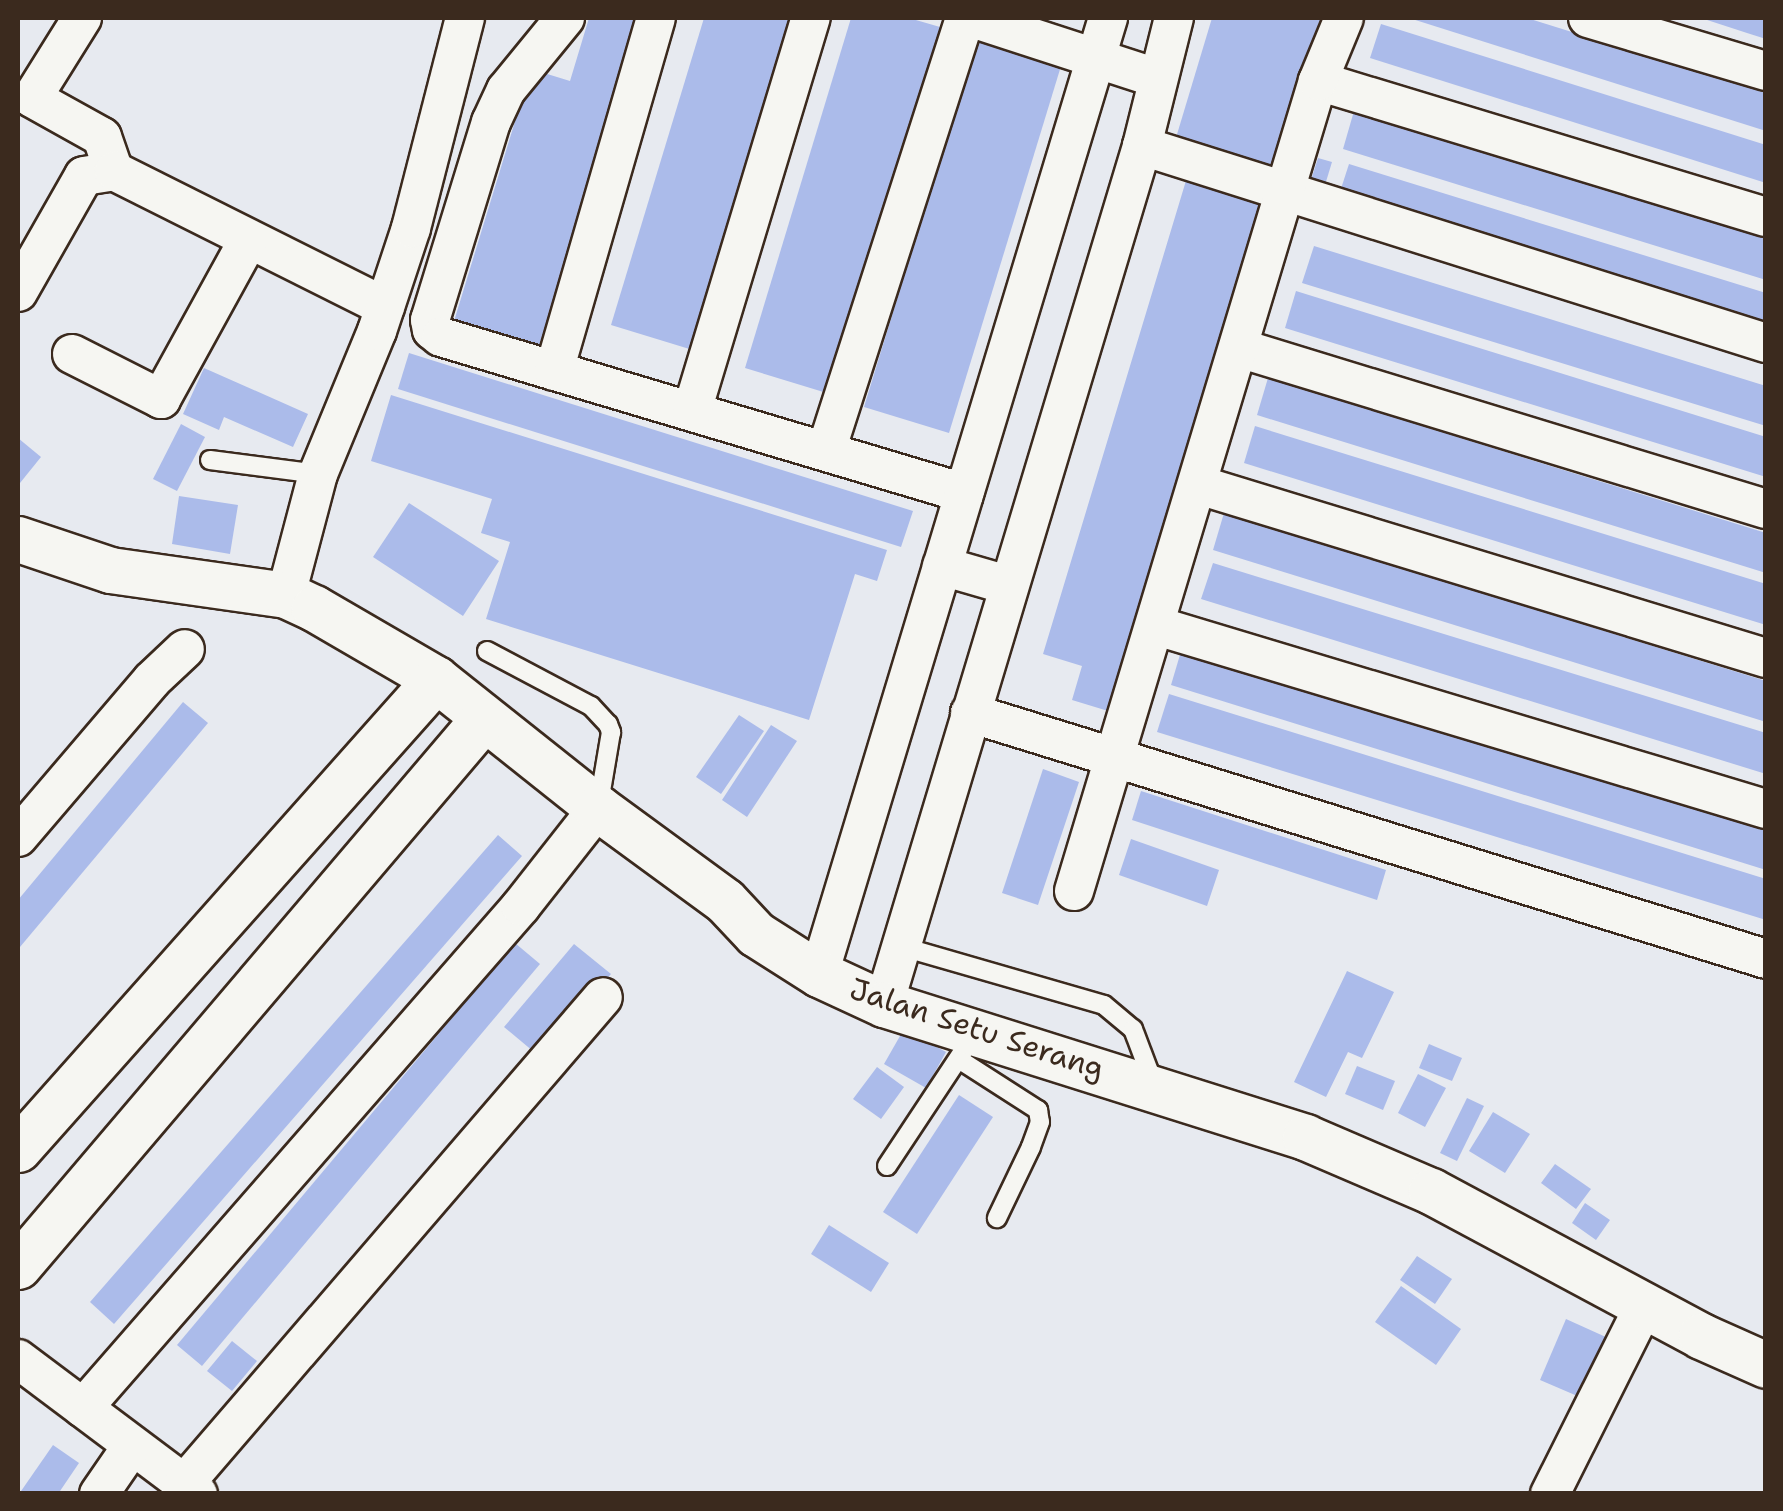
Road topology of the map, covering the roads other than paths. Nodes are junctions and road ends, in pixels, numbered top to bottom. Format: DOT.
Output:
graph roads {
  1 [pos="82,18"];
  2 [pos="465,18"];
  3 [pos="565,18"];
  4 [pos="656,18"];
  5 [pos="812,18"];
  6 [pos="968,18"];
  7 [pos="1108,18"];
  8 [pos="1174,18"];
  9 [pos="1344,18"];
  10 [pos="1588,18"];
  11 [pos="1095,58"];
  12 [pos="1766,72"];
  13 [pos="1157,78"];
  14 [pos="1318,80"];
  15 [pos="1142,146"];
  16 [pos="114,170"];
  17 [pos="1285,191"];
  18 [pos="1766,217"];
  19 [pos="248,240"];
  20 [pos="18,292"];
  21 [pos="385,307"];
  22 [pos="1766,343"];
  23 [pos="1239,348"];
  24 [pos="72,354"];
  25 [pos="554,371"];
  26 [pos="692,412"];
  27 [pos="826,451"];
  28 [pos="210,460"];
  29 [pos="318,474"];
  30 [pos="1199,486"];
  31 [pos="964,492"];
  32 [pos="1766,509"];
  33 [pos="18,539"];
  34 [pos="942,566"];
  35 [pos="1008,585"];
  36 [pos="286,595"];
  37 [pos="1157,626"];
  38 [pos="185,649"];
  39 [pos="486,652"];
  40 [pos="1766,658"];
  41 [pos="436,679"];
  42 [pos="970,713"];
  43 [pos="484,718"];
  44 [pos="1117,760"];
  45 [pos="598,808"];
  46 [pos="1766,809"];
  47 [pos="18,837"];
  48 [pos="1074,891"];
  49 [pos="902,947"];
  50 [pos="1766,959"];
  51 [pos="819,974"];
  52 [pos="604,997"];
  53 [pos="884,1004"];
  54 [pos="965,1046"];
  55 [pos="1155,1087"];
  56 [pos="18,1149"];
  57 [pos="887,1166"];
  58 [pos="997,1218"];
  59 [pos="18,1266"];
  60 [pos="1644,1306"];
  61 [pos="18,1359"];
  62 [pos="1766,1365"];
  63 [pos="83,1408"];
  64 [pos="132,1446"];
  65 [pos="191,1489"];
  66 [pos="99,1494"];
  67 [pos="1550,1494"];
  1 -- 16 [label="street"];
  2 -- 21 [label="street"];
  3 -- 25 [label="street"];
  4 -- 25 [label="street"];
  5 -- 26 [label="street"];
  6 -- 11 [label="street"];
  6 -- 27 [label="street"];
  7 -- 11 [label="street"];
  8 -- 13 [label="street"];
  9 -- 14 [label="street"];
  10 -- 12 [label="street"];
  11 -- 13 [label="street"];
  11 -- 31 [label="street"];
  13 -- 15 [label="street"];
  14 -- 17 [label="street"];
  14 -- 18 [label="street"];
  15 -- 17 [label="street"];
  15 -- 35 [label="street"];
  16 -- 19 [label="street"];
  16 -- 20 [label="street"];
  17 -- 22 [label="street"];
  17 -- 23 [label="street"];
  19 -- 21 [label="street"];
  19 -- 24 [label="street"];
  21 -- 29 [label="street"];
  23 -- 30 [label="street"];
  23 -- 32 [label="street"];
  25 -- 26 [label="street"];
  26 -- 27 [label="street"];
  27 -- 31 [label="street"];
  28 -- 29 [label="lane"];
  29 -- 36 [label="street"];
  30 -- 37 [label="street"];
  30 -- 40 [label="street"];
  31 -- 34 [label="street"];
  33 -- 36 [label="street, Jalan Setu Serang"];
  34 -- 35 [label="street"];
  34 -- 51 [label="street"];
  35 -- 42 [label="street"];
  36 -- 41 [label="street, Jalan Setu Serang"];
  37 -- 44 [label="street"];
  37 -- 46 [label="street"];
  38 -- 47 [label="street"];
  39 -- 45 [label="lane"];
  41 -- 43 [label="street, Jalan Setu Serang"];
  41 -- 56 [label="street"];
  42 -- 44 [label="street"];
  42 -- 49 [label="street"];
  43 -- 45 [label="street, Jalan Setu Serang"];
  43 -- 59 [label="street"];
  44 -- 48 [label="street"];
  44 -- 50 [label="street"];
  45 -- 51 [label="street, Jalan Setu Serang"];
  45 -- 63 [label="street"];
  49 -- 53 [label="street"];
  49 -- 55 [label="lane"];
  51 -- 53 [label="street, Jalan Setu Serang"];
  52 -- 65 [label="street"];
  53 -- 54 [label="street, Jalan Setu Serang"];
  54 -- 55 [label="street, Jalan Setu Serang"];
  54 -- 57 [label="lane"];
  54 -- 58 [label="lane"];
  55 -- 60 [label="street, Jalan Setu Serang"];
  60 -- 62 [label="street, Jalan Setu Serang"];
  60 -- 67 [label="street"];
  61 -- 63 [label="street"];
  63 -- 64 [label="street"];
  64 -- 65 [label="street"];
  64 -- 66 [label="street"];
}
